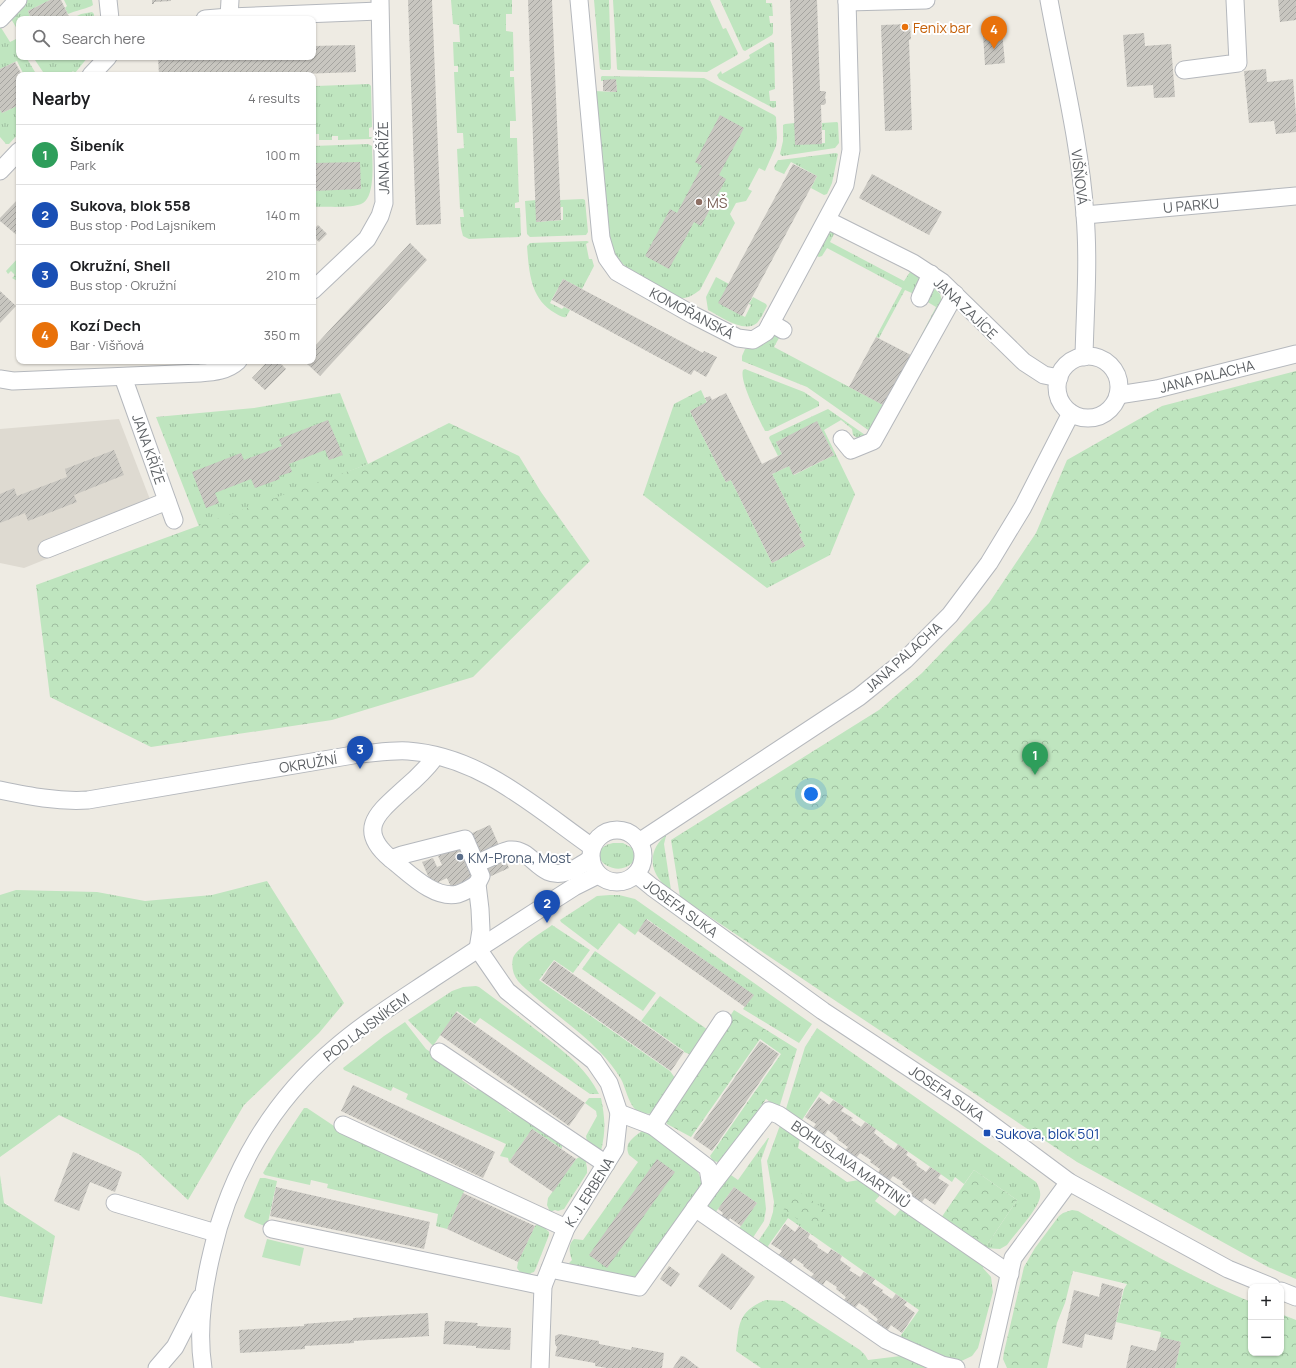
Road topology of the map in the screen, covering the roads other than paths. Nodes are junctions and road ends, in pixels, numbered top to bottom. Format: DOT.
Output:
graph roads {
  1 [pos="18,0"];
  2 [pos="108,0"];
  3 [pos="579,0"];
  4 [pos="926,0"];
  5 [pos="1049,0"];
  6 [pos="1235,0"];
  7 [pos="847,1"];
  8 [pos="379,6"];
  9 [pos="230,8"];
  10 [pos="110,16"];
  11 [pos="212,16"];
  12 [pos="0,19"];
  13 [pos="105,60"];
  14 [pos="1184,70"];
  15 [pos="94,72"];
  16 [pos="16,154"];
  17 [pos="0,171"];
  18 [pos="1296,196"];
  19 [pos="1085,215"];
  20 [pos="827,220"];
  21 [pos="931,274"];
  22 [pos="316,287"];
  23 [pos="955,294"];
  24 [pos="920,298"];
  25 [pos="1296,354"];
  26 [pos="1084,357"];
  27 [pos="235,364"];
  28 [pos="123,377"];
  29 [pos="1059,378"];
  30 [pos="0,379"];
  31 [pos="1118,395"];
  32 [pos="1071,413"];
  33 [pos="842,439"];
  34 [pos="167,501"];
  35 [pos="174,520"];
  36 [pos="47,549"];
  37 [pos="436,756"];
  38 [pos="0,790"];
  39 [pos="639,842"];
  40 [pos="592,853"];
  41 [pos="391,859"];
  42 [pos="476,864"];
  43 [pos="636,874"];
  44 [pos="598,875"];
  45 [pos="477,884"];
  46 [pos="478,948"];
  47 [pos="723,1020"];
  48 [pos="439,1052"];
  49 [pos="618,1114"];
  50 [pos="343,1125"];
  51 [pos="653,1126"];
  52 [pos="606,1164"];
  53 [pos="1069,1182"];
  54 [pos="711,1186"];
  55 [pos="115,1203"];
  56 [pos="695,1208"];
  57 [pos="566,1228"];
  58 [pos="272,1229"];
  59 [pos="216,1233"];
  60 [pos="550,1269"];
  61 [pos="1010,1274"];
  62 [pos="1265,1284"];
  63 [pos="206,1285"];
  64 [pos="543,1286"];
  65 [pos="1284,1292"];
  66 [pos="1296,1297"];
  67 [pos="157,1368"];
  68 [pos="203,1368"];
  69 [pos="540,1368"];
  70 [pos="956,1368"];
  71 [pos="988,1368"];
  1 -- 12 [label="street"];
  2 -- 10 [label="street"];
  3 -- 20 [label="street, KOMOŘANSKÁ"];
  4 -- 7 [label="street"];
  5 -- 19 [label="street, VIŠŇOVÁ"];
  6 -- 14 [label="street"];
  7 -- 20 [label="street, KOMOŘANSKÁ"];
  8 -- 9 [label="street"];
  8 -- 22 [label="street, JANA KŘÍŽE"];
  9 -- 11 [label="street"];
  13 -- 15 [label="street"];
  16 -- 17 [label="street"];
  18 -- 19 [label="street, U PARKU"];
  19 -- 26 [label="street, VIŠŇOVÁ"];
  20 -- 21 [label="street, JANA ZAJÍCE"];
  21 -- 23 [label="street, JANA ZAJÍCE"];
  21 -- 24 [label="street"];
  23 -- 29 [label="street, JANA ZAJÍCE"];
  23 -- 33 [label="street"];
  25 -- 31 [label="street, JANA PALACHA"];
  26 -- 29 [label="street"];
  26 -- 31 [label="street"];
  27 -- 28 [label="street"];
  28 -- 30 [label="street"];
  28 -- 34 [label="street, JANA KŘÍŽE"];
  29 -- 32 [label="street"];
  31 -- 32 [label="street"];
  32 -- 39 [label="street, JANA PALACHA"];
  34 -- 35 [label="street, JANA KŘÍŽE"];
  34 -- 36 [label="street"];
  37 -- 38 [label="street, OKRUŽNÍ"];
  37 -- 40 [label="street, OKRUŽNÍ"];
  37 -- 41 [label="street"];
  39 -- 40 [label="street"];
  39 -- 43 [label="street"];
  40 -- 42 [label="street"];
  40 -- 44 [label="street"];
  41 -- 42 [label="street"];
  41 -- 45 [label="street"];
  42 -- 45 [label="street"];
  43 -- 44 [label="street"];
  43 -- 53 [label="street, JOSEFA SUKA"];
  44 -- 46 [label="street, POD LAJSNÍKEM"];
  45 -- 46 [label="street"];
  46 -- 49 [label="street, K. J. ERBENA"];
  46 -- 59 [label="street, POD LAJSNÍKEM"];
  47 -- 51 [label="street"];
  48 -- 52 [label="street"];
  49 -- 51 [label="street"];
  49 -- 52 [label="street, K. J. ERBENA"];
  50 -- 57 [label="street"];
  51 -- 54 [label="street"];
  52 -- 57 [label="street, K. J. ERBENA"];
  53 -- 61 [label="street"];
  53 -- 62 [label="street, JOSEFA SUKA"];
  54 -- 56 [label="street"];
  54 -- 61 [label="street, BOHUSLAVA MARTINŮ"];
  55 -- 59 [label="street"];
  56 -- 60 [label="street"];
  56 -- 70 [label="street"];
  57 -- 60 [label="street, K. J. ERBENA"];
  58 -- 64 [label="street"];
  59 -- 63 [label="street, POD LAJSNÍKEM"];
  60 -- 64 [label="street, K. J. ERBENA"];
  61 -- 71 [label="street"];
  63 -- 67 [label="street"];
  63 -- 68 [label="street, POD LAJSNÍKEM"];
  64 -- 69 [label="street, K. J. ERBENA"];
  65 -- 66 [label="street"];
}
